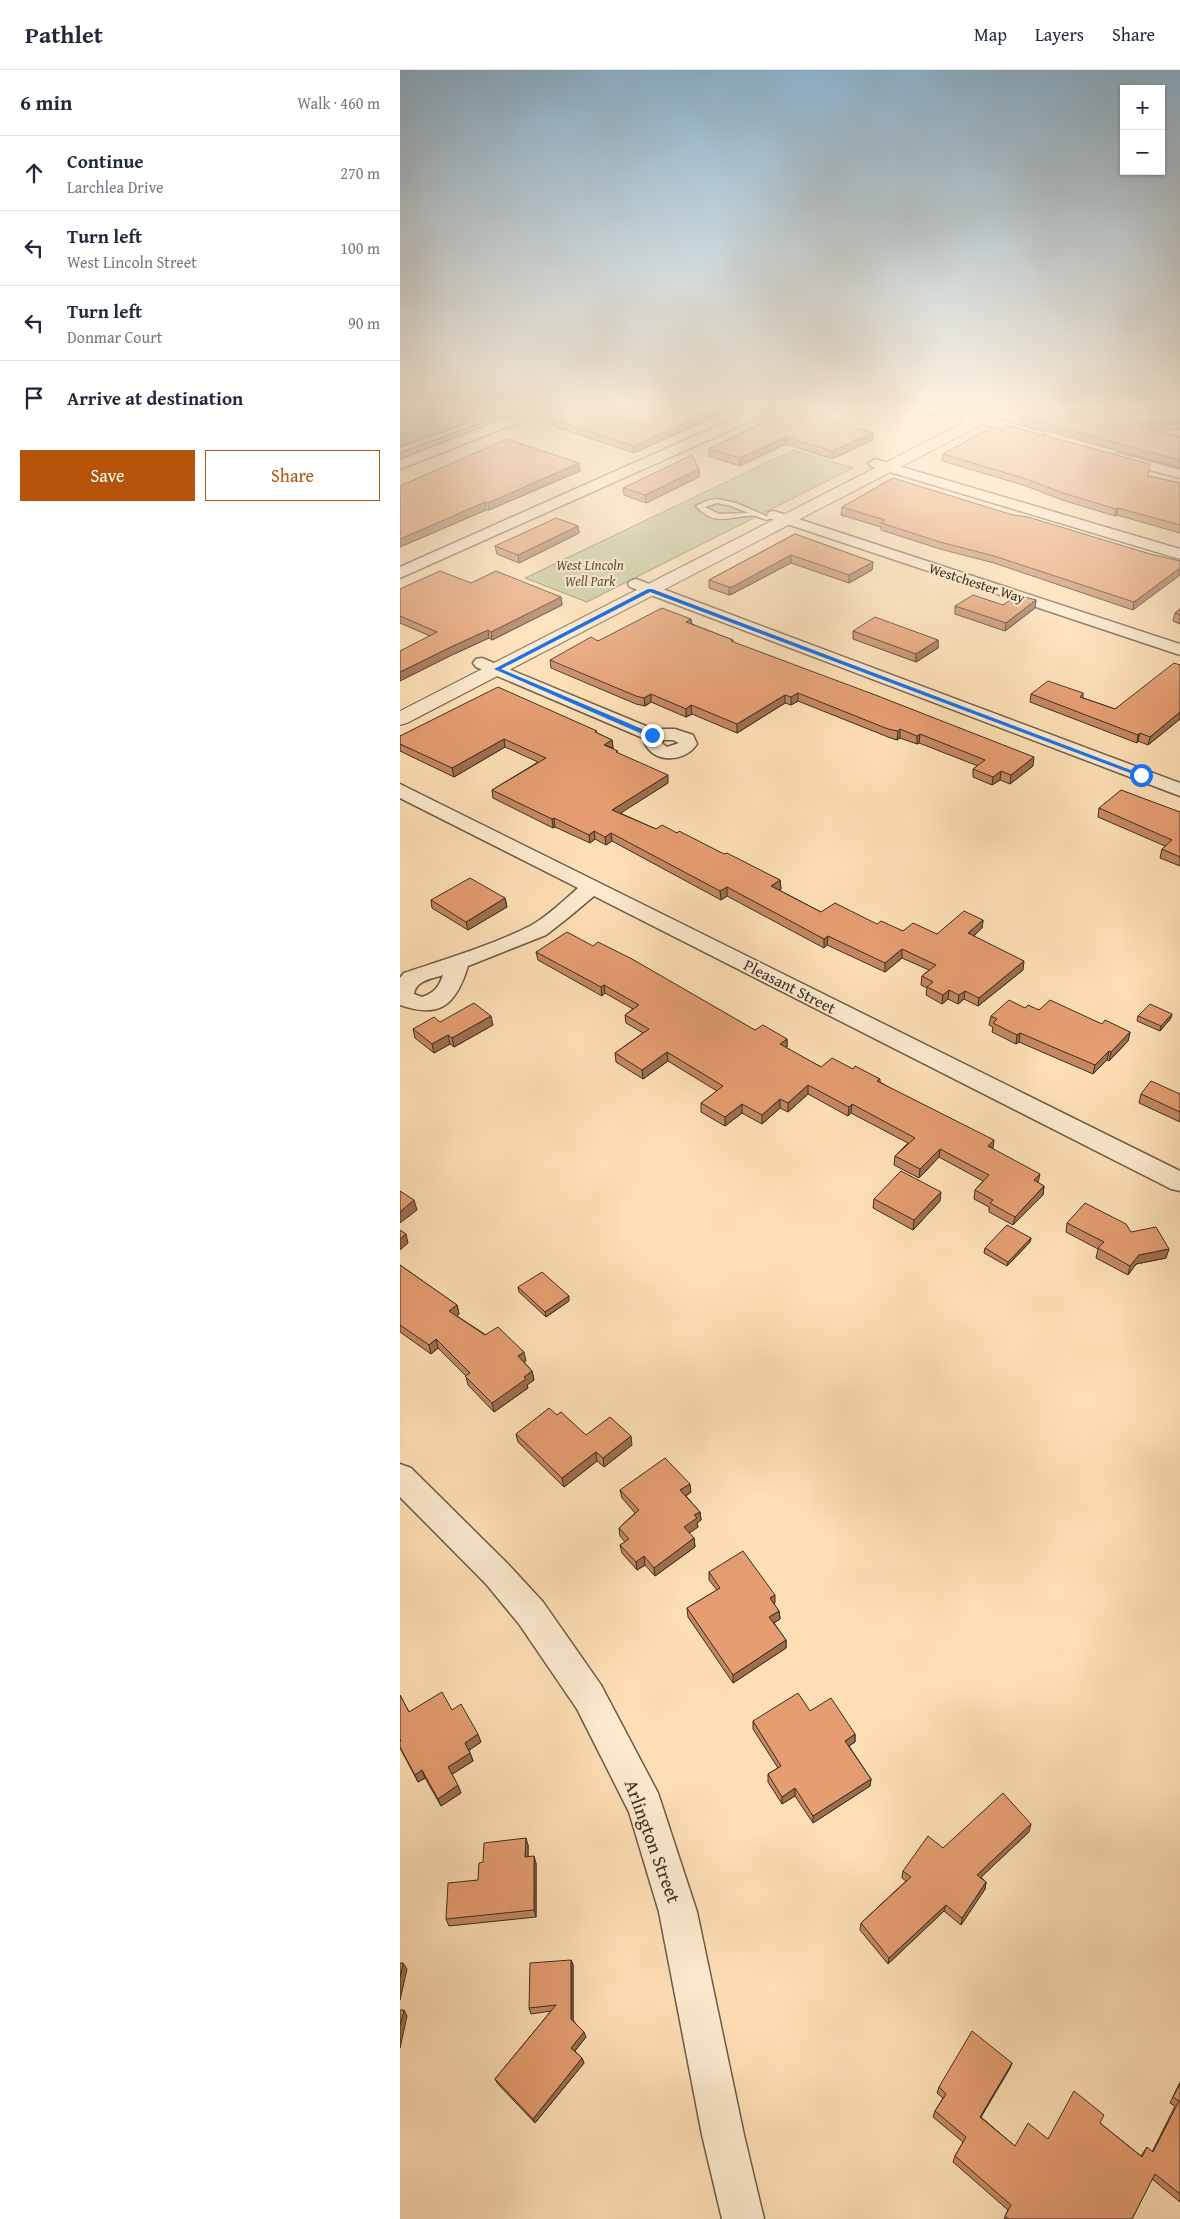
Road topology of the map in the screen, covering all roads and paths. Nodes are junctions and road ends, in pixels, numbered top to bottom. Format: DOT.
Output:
graph roads {
  1 [pos="551,505"];
  2 [pos="701,505"];
  3 [pos="738,505"];
  4 [pos="794,505"];
  5 [pos="1016,505"];
  6 [pos="771,516"];
  7 [pos="1180,554"];
  8 [pos="400,573"];
  9 [pos="643,587"];
  10 [pos="1180,650"];
  11 [pos="489,666"];
  12 [pos="400,704"];
  13 [pos="400,719"];
  14 [pos="652,735"];
  15 [pos="400,790"];
  16 [pos="1180,790"];
  17 [pos="592,886"];
  18 [pos="458,963"];
  19 [pos="1180,1182"];
  20 [pos="400,1477"];
  21 [pos="743,2219"];
  1 -- 8 [label="street"];
  2 -- 6 [label="lane"];
  3 -- 6 [label="lane"];
  4 -- 6 [label="street"];
  5 -- 7 [label="street"];
  6 -- 9 [label="street"];
  6 -- 10 [label="street, Westchester Way"];
  9 -- 11 [label="street"];
  9 -- 16 [label="street"];
  11 -- 12 [label="street"];
  11 -- 13 [label="street"];
  11 -- 14 [label="street"];
  15 -- 17 [label="street, Pleasant Street"];
  17 -- 18 [label="street"];
  17 -- 19 [label="street, Pleasant Street"];
  20 -- 21 [label="street, Arlington Street"];
}
